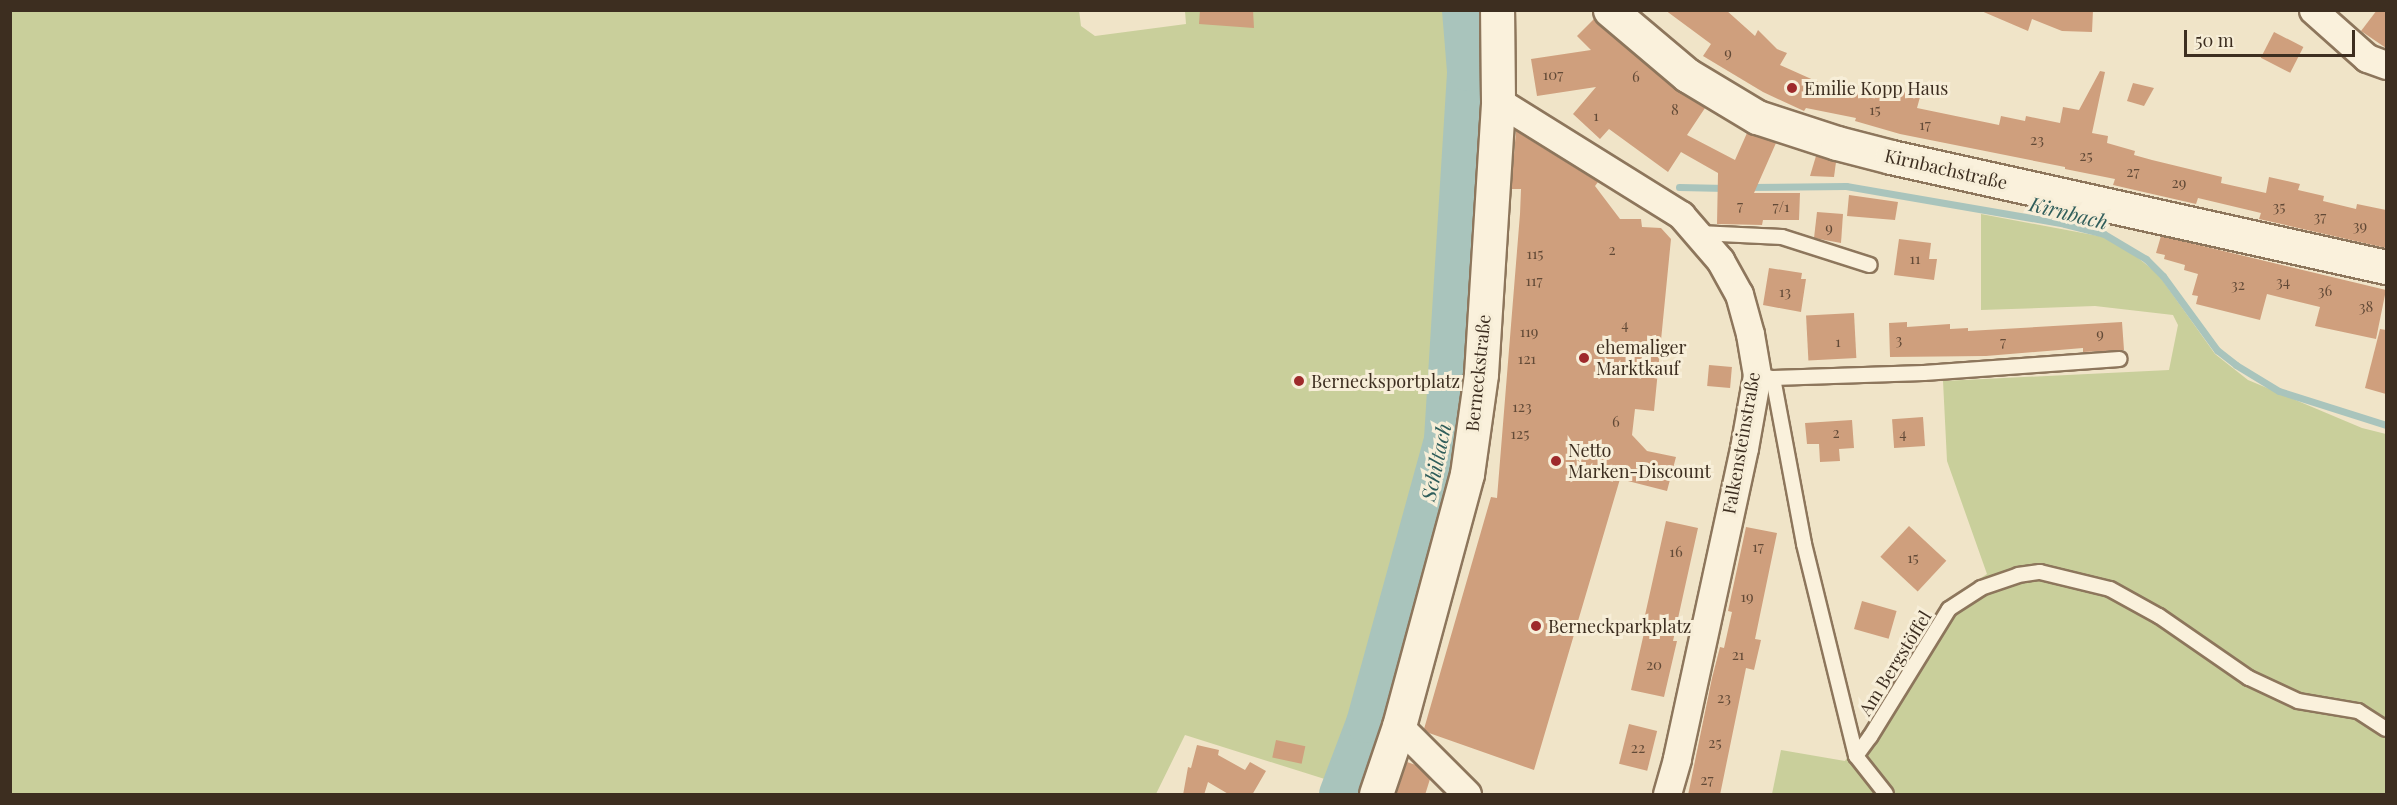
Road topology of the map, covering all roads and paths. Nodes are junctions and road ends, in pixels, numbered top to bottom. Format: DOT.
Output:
graph roads {
  1 [pos="1497,10"];
  2 [pos="1610,10"];
  3 [pos="2313,10"];
  4 [pos="2386,65"];
  5 [pos="1498,101"];
  6 [pos="1697,233"];
  7 [pos="1870,265"];
  8 [pos="2386,267"];
  9 [pos="2120,359"];
  10 [pos="1765,376"];
  11 [pos="1399,726"];
  12 [pos="2386,729"];
  13 [pos="1856,756"];
  14 [pos="1376,795"];
  15 [pos="1467,795"];
  16 [pos="1667,795"];
  17 [pos="1886,795"];
  1 -- 5 [label="main road, Berneckstraße"];
  2 -- 8 [label="main road, Kirnbachstraße"];
  3 -- 4 [label="street"];
  5 -- 6 [label="street, Falkensteinstraße"];
  5 -- 11 [label="main road, Berneckstraße"];
  6 -- 7 [label="lane"];
  6 -- 10 [label="street, Falkensteinstraße"];
  9 -- 10 [label="lane"];
  10 -- 13 [label="lane, Am Bergstöffel"];
  10 -- 16 [label="street, Falkensteinstraße"];
  11 -- 14 [label="main road, Berneckstraße"];
  11 -- 15 [label="street"];
  12 -- 13 [label="lane, Am Bergstöffel"];
  13 -- 17 [label="lane"];
}
